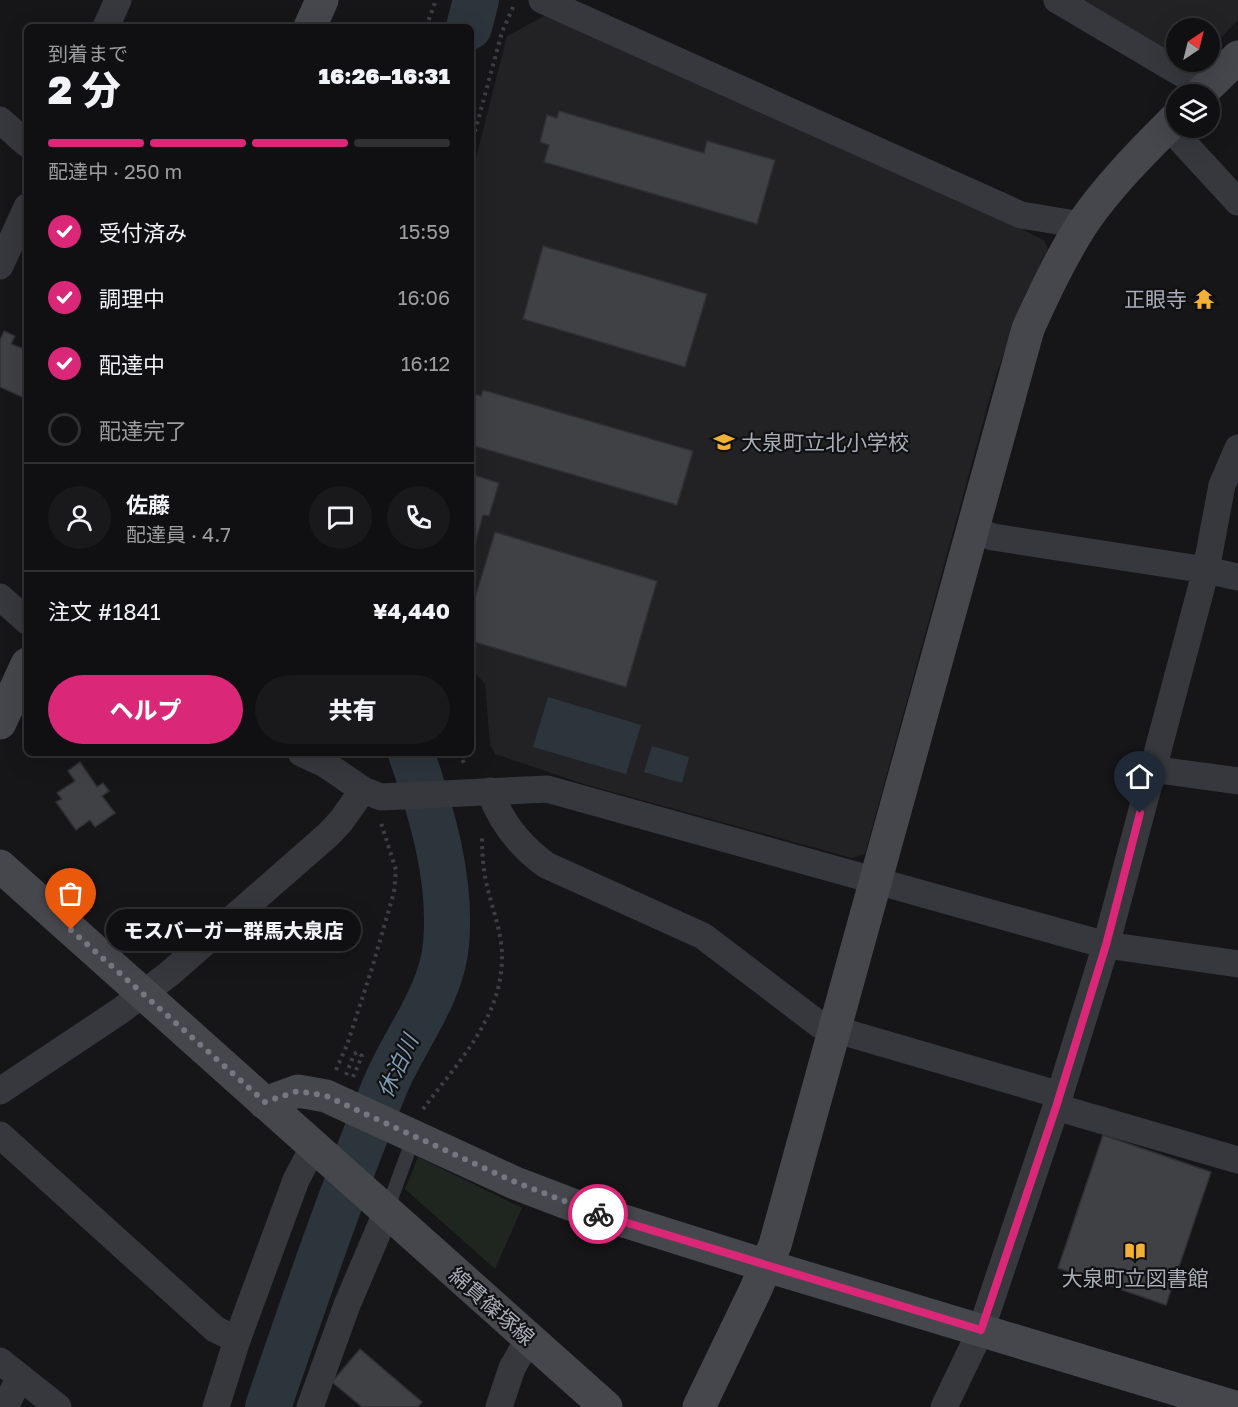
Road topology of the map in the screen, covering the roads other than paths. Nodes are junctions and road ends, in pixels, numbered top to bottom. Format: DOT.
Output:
graph roads {
  1 [pos="118,0"];
  2 [pos="322,0"];
  3 [pos="542,0"];
  4 [pos="1058,0"];
  5 [pos="107,24"];
  6 [pos="311,24"];
  7 [pos="1238,57"];
  8 [pos="1192,84"];
  9 [pos="1210,84"];
  10 [pos="0,120"];
  11 [pos="1166,128"];
  12 [pos="1185,138"];
  13 [pos="24,141"];
  14 [pos="1238,202"];
  15 [pos="24,214"];
  16 [pos="1082,225"];
  17 [pos="0,266"];
  18 [pos="1238,448"];
  19 [pos="974,530"];
  20 [pos="1206,570"];
  21 [pos="1238,577"];
  22 [pos="0,597"];
  23 [pos="24,618"];
  24 [pos="24,671"];
  25 [pos="0,723"];
  26 [pos="308,756"];
  27 [pos="1151,769"];
  28 [pos="1238,781"];
  29 [pos="490,791"];
  30 [pos="372,794"];
  31 [pos="0,866"];
  32 [pos="877,881"];
  33 [pos="1106,945"];
  34 [pos="1238,964"];
  35 [pos="143,993"];
  36 [pos="834,1030"];
  37 [pos="0,1091"];
  38 [pos="1058,1101"];
  39 [pos="265,1102"];
  40 [pos="412,1127"];
  41 [pos="0,1135"];
  42 [pos="317,1149"];
  43 [pos="1238,1161"];
  44 [pos="382,1209"];
  45 [pos="767,1266"];
  46 [pos="981,1330"];
  47 [pos="529,1338"];
  48 [pos="237,1340"];
  49 [pos="10,1369"];
  50 [pos="5,1407"];
  51 [pos="58,1407"];
  52 [pos="216,1407"];
  53 [pos="310,1407"];
  54 [pos="499,1407"];
  55 [pos="606,1407"];
  56 [pos="699,1407"];
  57 [pos="944,1407"];
  58 [pos="1235,1407"];
  1 -- 5 [label="street"];
  2 -- 6 [label="street"];
  3 -- 16 [label="street"];
  4 -- 8 [label="street"];
  7 -- 9 [label="street"];
  10 -- 13 [label="street"];
  11 -- 16 [label="street"];
  12 -- 14 [label="street"];
  15 -- 17 [label="street"];
  16 -- 19 [label="street"];
  18 -- 20 [label="street"];
  19 -- 20 [label="street"];
  19 -- 32 [label="street"];
  20 -- 21 [label="street"];
  20 -- 27 [label="street"];
  22 -- 23 [label="street"];
  24 -- 25 [label="street"];
  26 -- 30 [label="street"];
  27 -- 28 [label="street"];
  27 -- 33 [label="street"];
  29 -- 30 [label="street"];
  29 -- 32 [label="street"];
  29 -- 36 [label="street"];
  30 -- 35 [label="street"];
  31 -- 35 [label="street"];
  32 -- 33 [label="street"];
  32 -- 36 [label="street"];
  33 -- 34 [label="street"];
  33 -- 38 [label="street"];
  35 -- 37 [label="street"];
  35 -- 39 [label="street"];
  36 -- 38 [label="street"];
  36 -- 45 [label="street"];
  38 -- 43 [label="street"];
  38 -- 46 [label="street"];
  39 -- 40 [label="street"];
  39 -- 42 [label="street"];
  40 -- 44 [label="lane"];
  40 -- 45 [label="street"];
  41 -- 48 [label="street"];
  42 -- 44 [label="street, 綿貫篠塚線"];
  42 -- 48 [label="street"];
  44 -- 47 [label="street, 綿貫篠塚線"];
  44 -- 53 [label="street"];
  45 -- 46 [label="street"];
  45 -- 56 [label="street"];
  46 -- 57 [label="street"];
  46 -- 58 [label="street"];
  47 -- 54 [label="street"];
  47 -- 55 [label="street, 綿貫篠塚線"];
  48 -- 52 [label="street"];
  49 -- 50 [label="street"];
  49 -- 51 [label="street"];
}
